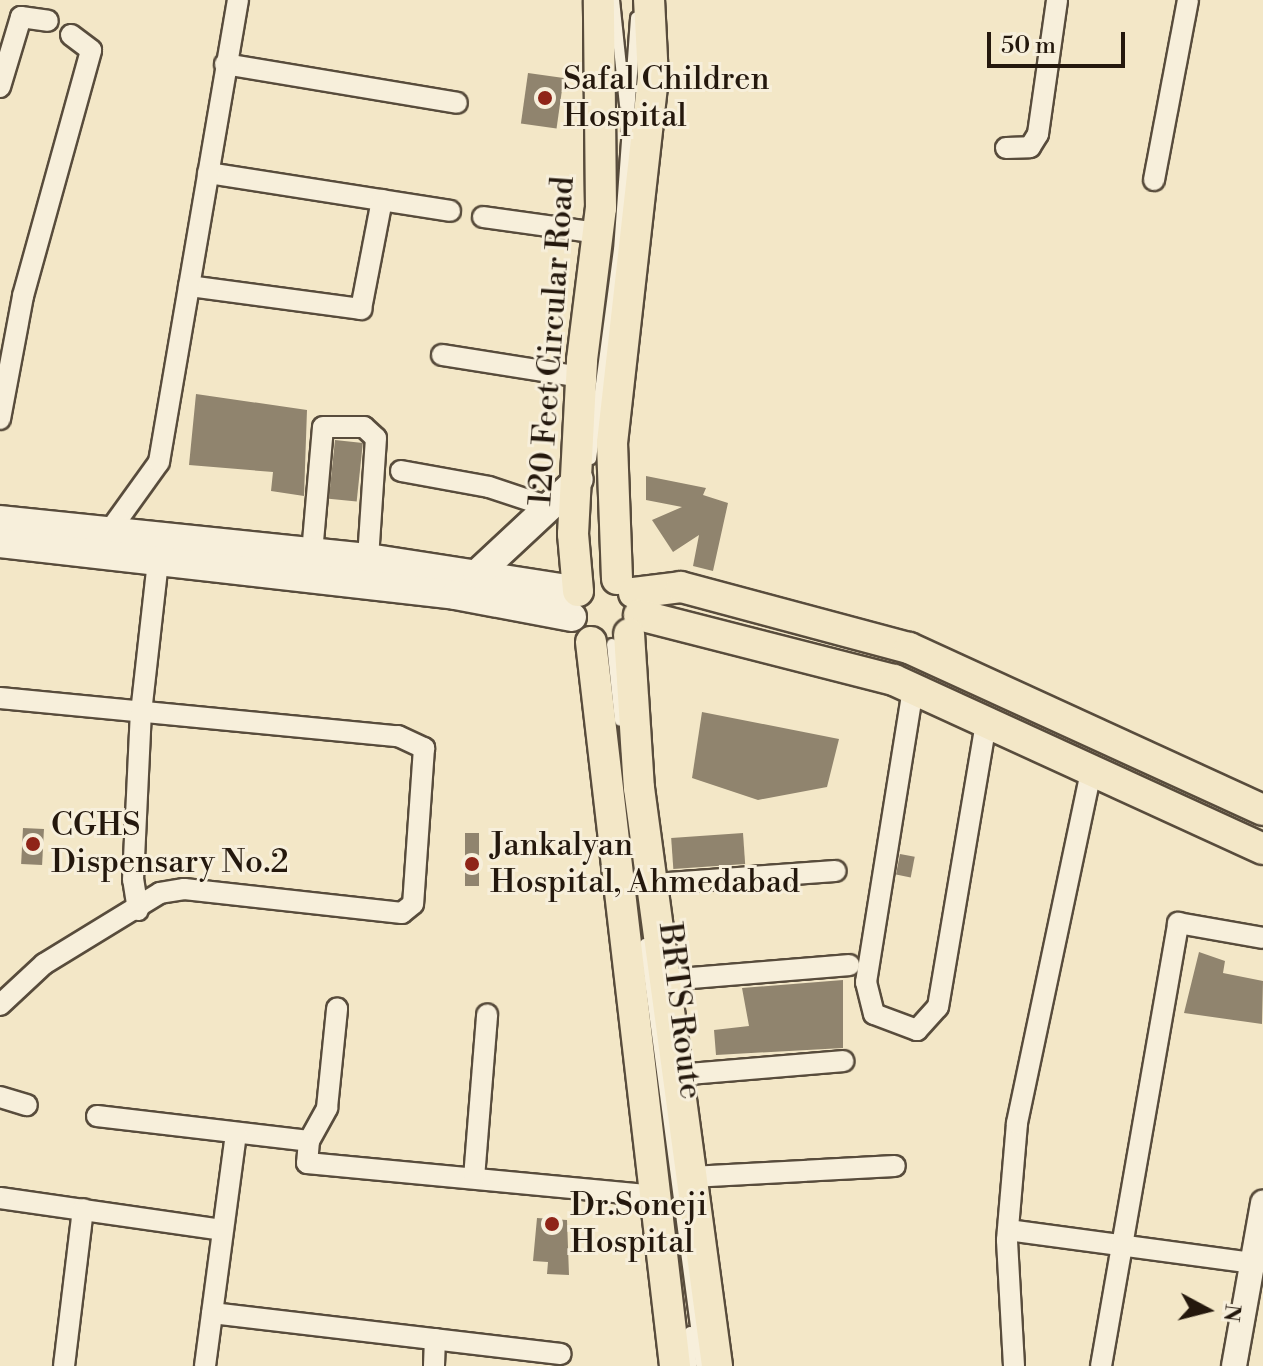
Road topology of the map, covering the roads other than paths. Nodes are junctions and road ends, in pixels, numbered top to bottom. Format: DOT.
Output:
graph roads {
  1 [pos="599,0"];
  2 [pos="614,0"];
  3 [pos="635,0"];
  4 [pos="649,0"];
  5 [pos="1057,0"];
  6 [pos="1188,0"];
  7 [pos="231,2"];
  8 [pos="48,21"];
  9 [pos="71,35"];
  10 [pos="225,64"];
  11 [pos="0,87"];
  12 [pos="457,103"];
  13 [pos="628,135"];
  14 [pos="1006,148"];
  15 [pos="208,173"];
  16 [pos="1154,180"];
  17 [pos="382,200"];
  18 [pos="450,211"];
  19 [pos="483,217"];
  20 [pos="598,233"];
  21 [pos="189,286"];
  22 [pos="442,355"];
  23 [pos="581,377"];
  24 [pos="0,419"];
  25 [pos="585,470"];
  26 [pos="401,471"];
  27 [pos="549,507"];
  28 [pos="0,520"];
  29 [pos="108,533"];
  30 [pos="0,543"];
  31 [pos="312,553"];
  32 [pos="368,558"];
  33 [pos="158,561"];
  34 [pos="477,574"];
  35 [pos="575,604"];
  36 [pos="621,618"];
  37 [pos="913,689"];
  38 [pos="0,698"];
  39 [pos="141,713"];
  40 [pos="986,723"];
  41 [pos="1092,768"];
  42 [pos="1263,810"];
  43 [pos="1263,849"];
  44 [pos="836,871"];
  45 [pos="654,884"];
  46 [pos="138,910"];
  47 [pos="1263,938"];
  48 [pos="849,965"];
  49 [pos="668,980"];
  50 [pos="0,1005"];
  51 [pos="337,1009"];
  52 [pos="487,1015"];
  53 [pos="843,1061"];
  54 [pos="678,1075"];
  55 [pos="0,1097"];
  56 [pos="27,1105"];
  57 [pos="97,1116"];
  58 [pos="236,1133"];
  59 [pos="309,1141"];
  60 [pos="895,1166"];
  61 [pos="691,1177"];
  62 [pos="474,1178"];
  63 [pos="656,1196"];
  64 [pos="0,1198"];
  65 [pos="1263,1203"];
  66 [pos="83,1209"];
  67 [pos="222,1230"];
  68 [pos="1008,1230"];
  69 [pos="1120,1245"];
  70 [pos="1258,1257"];
  71 [pos="688,1290"];
  72 [pos="212,1313"];
  73 [pos="435,1339"];
  74 [pos="561,1354"];
  75 [pos="64,1366"];
  76 [pos="205,1366"];
  77 [pos="434,1366"];
  78 [pos="675,1366"];
  79 [pos="691,1366"];
  80 [pos="701,1366"];
  81 [pos="717,1366"];
  82 [pos="1014,1366"];
  83 [pos="1101,1366"];
  84 [pos="1234,1366"];
  1 -- 20 [label="main road, 120 Feet Circular Road"];
  2 -- 13 [label="lane"];
  3 -- 13 [label="lane"];
  4 -- 36 [label="main road, 120 Feet Circular Road"];
  5 -- 14 [label="street"];
  6 -- 16 [label="street"];
  7 -- 10 [label="street"];
  8 -- 11 [label="street"];
  9 -- 24 [label="street"];
  10 -- 12 [label="street"];
  10 -- 15 [label="street"];
  13 -- 25 [label="lane"];
  15 -- 17 [label="street"];
  15 -- 21 [label="street"];
  17 -- 18 [label="street"];
  17 -- 21 [label="street"];
  19 -- 20 [label="street"];
  20 -- 23 [label="main road, 120 Feet Circular Road"];
  21 -- 29 [label="street"];
  22 -- 23 [label="street"];
  23 -- 25 [label="main road, 120 Feet Circular Road"];
  25 -- 27 [label="main road"];
  25 -- 35 [label="main road, 120 Feet Circular Road"];
  26 -- 27 [label="street"];
  27 -- 34 [label="main road"];
  28 -- 29 [label="main road"];
  29 -- 31 [label="main road"];
  30 -- 33 [label="main road"];
  31 -- 32 [label="main road"];
  31 -- 32 [label="street"];
  32 -- 34 [label="main road"];
  33 -- 35 [label="main road"];
  33 -- 39 [label="street"];
  34 -- 35 [label="main road"];
  35 -- 36 [label="main road"];
  35 -- 36 [label="main road"];
  36 -- 37 [label="main road"];
  36 -- 42 [label="main road"];
  36 -- 45 [label="main road"];
  36 -- 63 [label="main road"];
  36 -- 71 [label="lane, BRTS Route"];
  37 -- 40 [label="main road"];
  37 -- 40 [label="street"];
  38 -- 39 [label="street"];
  39 -- 46 [label="street"];
  39 -- 46 [label="street"];
  40 -- 41 [label="main road"];
  41 -- 43 [label="main road"];
  41 -- 68 [label="street"];
  44 -- 45 [label="street"];
  45 -- 49 [label="main road"];
  46 -- 50 [label="street"];
  47 -- 69 [label="street"];
  48 -- 49 [label="street"];
  49 -- 54 [label="main road"];
  51 -- 59 [label="street"];
  52 -- 62 [label="street"];
  53 -- 54 [label="street"];
  54 -- 61 [label="main road"];
  55 -- 56 [label="street"];
  57 -- 58 [label="street"];
  58 -- 59 [label="street"];
  58 -- 67 [label="street"];
  59 -- 62 [label="street"];
  60 -- 61 [label="street"];
  61 -- 81 [label="main road"];
  62 -- 63 [label="street"];
  63 -- 78 [label="main road"];
  64 -- 66 [label="street"];
  65 -- 70 [label="street"];
  66 -- 67 [label="street"];
  66 -- 75 [label="street"];
  67 -- 72 [label="street"];
  68 -- 69 [label="street"];
  68 -- 82 [label="street"];
  69 -- 70 [label="street"];
  69 -- 83 [label="street"];
  70 -- 84 [label="street"];
  71 -- 79 [label="lane"];
  71 -- 80 [label="lane"];
  72 -- 73 [label="street"];
  72 -- 76 [label="street"];
  73 -- 74 [label="street"];
  73 -- 77 [label="street"];
}
